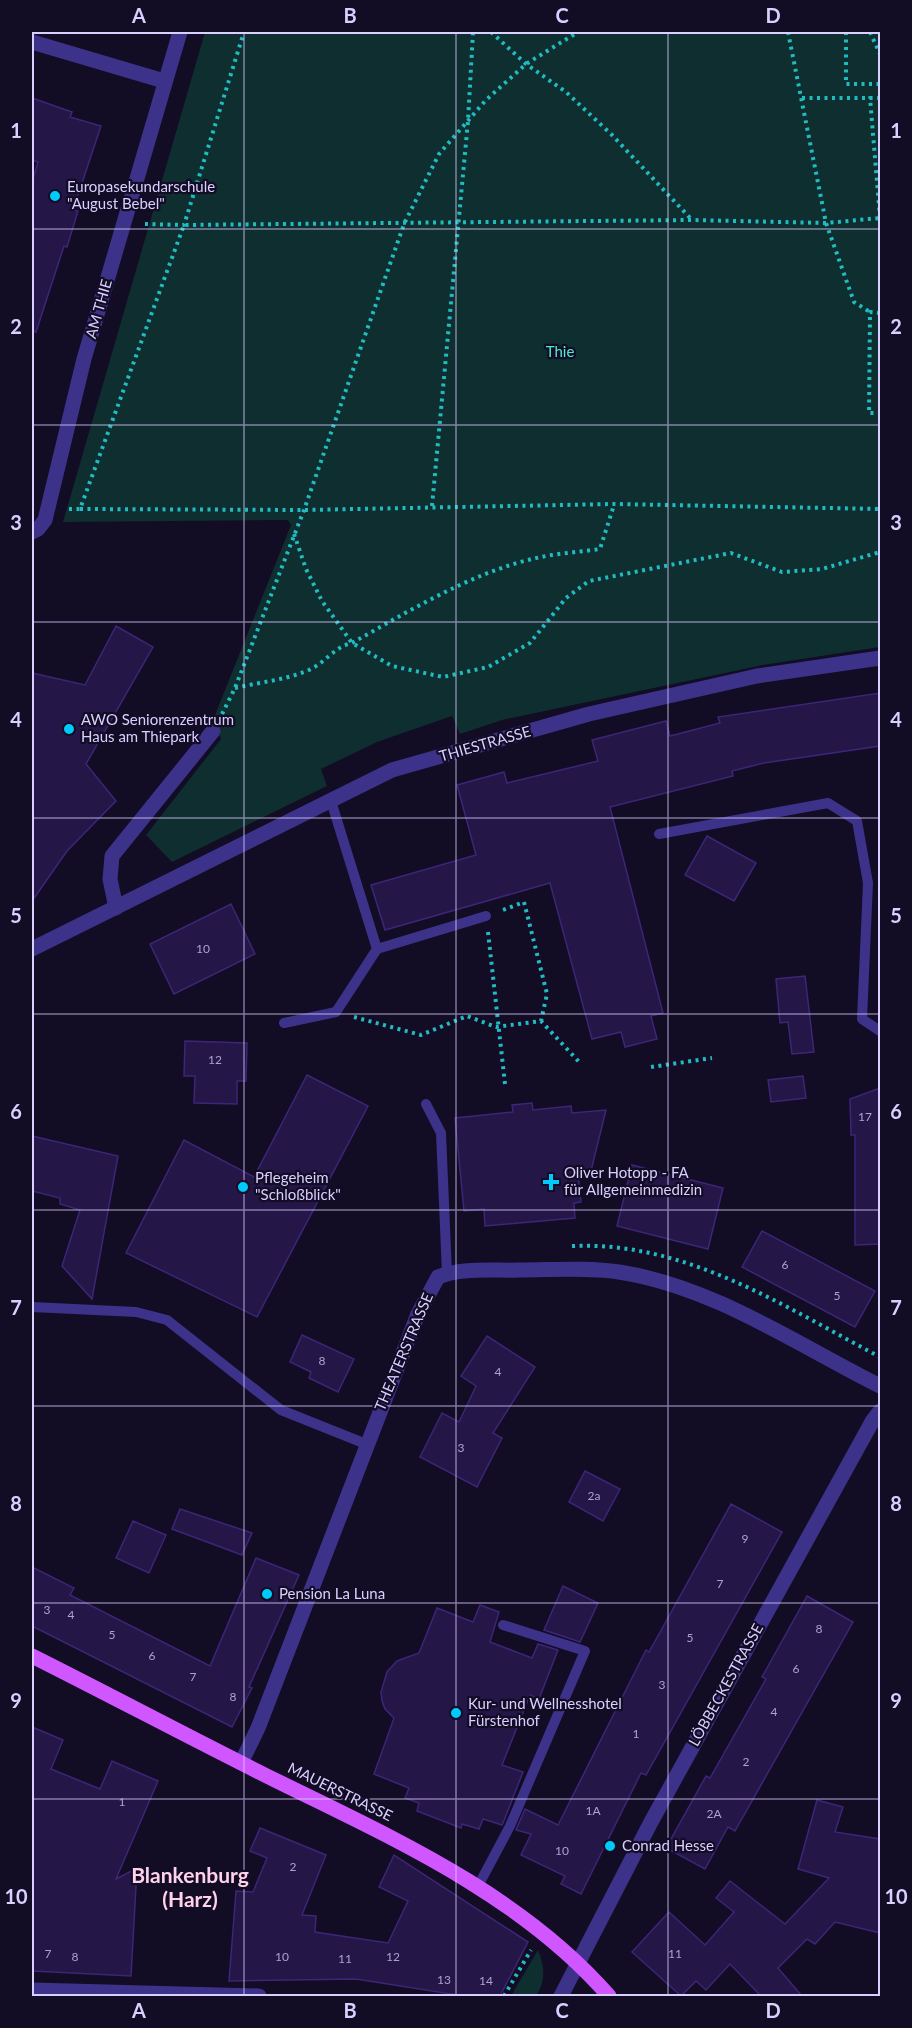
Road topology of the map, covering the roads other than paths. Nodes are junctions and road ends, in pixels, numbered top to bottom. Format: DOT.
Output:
graph roads {
  1 [pos="180,32"];
  2 [pos="32,42"];
  3 [pos="164,81"];
  4 [pos="32,532"];
  5 [pos="880,658"];
  6 [pos="213,731"];
  7 [pos="331,801"];
  8 [pos="659,834"];
  9 [pos="116,909"];
  10 [pos="486,916"];
  11 [pos="32,949"];
  12 [pos="377,949"];
  13 [pos="284,1023"];
  14 [pos="880,1031"];
  15 [pos="426,1104"];
  16 [pos="447,1274"];
  17 [pos="32,1307"];
  18 [pos="880,1386"];
  19 [pos="880,1412"];
  20 [pos="366,1444"];
  21 [pos="503,1624"];
  22 [pos="32,1656"];
  23 [pos="241,1763"];
  24 [pos="477,1888"];
  25 [pos="577,1962"];
  26 [pos="32,1990"];
  27 [pos="211,1995"];
  28 [pos="259,1996"];
  29 [pos="561,1996"];
  30 [pos="609,1996"];
  1 -- 3 [label="street, AM THIE"];
  2 -- 3 [label="street"];
  3 -- 4 [label="street, AM THIE"];
  5 -- 7 [label="street, THIESTRASSE"];
  6 -- 9 [label="street"];
  7 -- 9 [label="street, THIESTRASSE"];
  7 -- 12 [label="lane"];
  8 -- 14 [label="lane"];
  9 -- 11 [label="street, THIESTRASSE"];
  10 -- 12 [label="lane"];
  12 -- 13 [label="lane"];
  15 -- 16 [label="lane"];
  16 -- 18 [label="street"];
  16 -- 20 [label="street, THEATERSTRASSE"];
  17 -- 20 [label="lane"];
  19 -- 25 [label="street, LÖBBECKESTRASSE"];
  20 -- 23 [label="street, THEATERSTRASSE"];
  21 -- 24 [label="lane"];
  22 -- 23 [label="main road, MAUERSTRASSE"];
  23 -- 24 [label="main road, MAUERSTRASSE"];
  24 -- 25 [label="main road, MAUERSTRASSE"];
  25 -- 29 [label="street, LÖBBECKESTRASSE"];
  25 -- 30 [label="main road, MAUERSTRASSE"];
  26 -- 27 [label="street"];
  27 -- 28 [label="street"];
}
